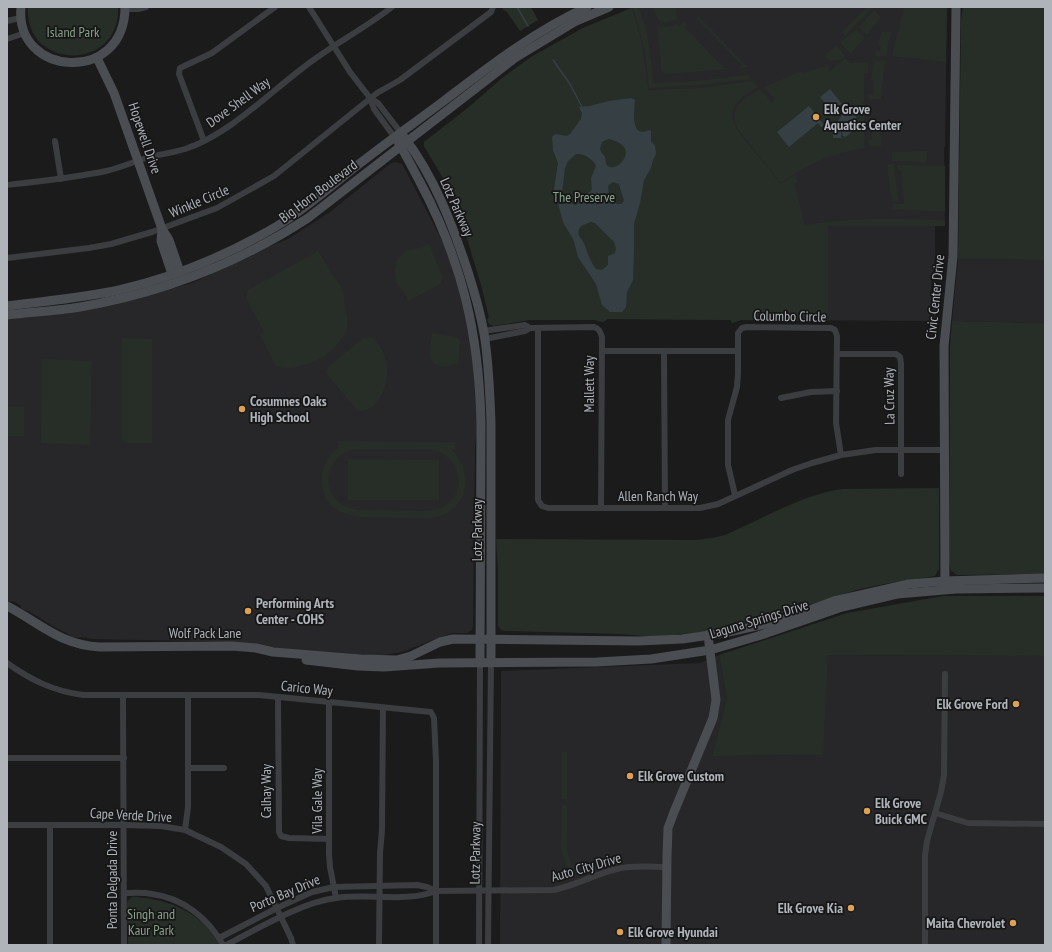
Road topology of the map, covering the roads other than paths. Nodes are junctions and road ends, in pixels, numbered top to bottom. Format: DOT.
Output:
graph roads {
  1 [pos="21,7"];
  2 [pos="146,7"];
  3 [pos="275,7"];
  4 [pos="309,7"];
  5 [pos="392,7"];
  6 [pos="493,7"];
  7 [pos="587,7"];
  8 [pos="609,7"];
  9 [pos="956,7"];
  10 [pos="125,8"];
  11 [pos="20,18"];
  12 [pos="7,21"];
  13 [pos="25,33"];
  14 [pos="7,39"];
  15 [pos="333,46"];
  16 [pos="97,58"];
  17 [pos="370,98"];
  18 [pos="398,135"];
  19 [pos="55,141"];
  20 [pos="204,141"];
  21 [pos="404,143"];
  22 [pos="138,161"];
  23 [pos="61,179"];
  24 [pos="7,185"];
  25 [pos="162,229"];
  26 [pos="7,258"];
  27 [pos="176,273"];
  28 [pos="7,306"];
  29 [pos="7,315"];
  30 [pos="538,328"];
  31 [pos="484,335"];
  32 [pos="664,351"];
  33 [pos="738,351"];
  34 [pos="602,352"];
  35 [pos="837,354"];
  36 [pos="837,391"];
  37 [pos="781,398"];
  38 [pos="901,449"];
  39 [pos="944,450"];
  40 [pos="841,455"];
  41 [pos="901,474"];
  42 [pos="736,495"];
  43 [pos="601,508"];
  44 [pos="665,508"];
  45 [pos="1045,578"];
  46 [pos="945,585"];
  47 [pos="1045,588"];
  48 [pos="7,606"];
  49 [pos="7,613"];
  50 [pos="708,635"];
  51 [pos="491,639"];
  52 [pos="480,640"];
  53 [pos="710,650"];
  54 [pos="7,663"];
  55 [pos="480,663"];
  56 [pos="491,663"];
  57 [pos="945,674"];
  58 [pos="123,696"];
  59 [pos="188,696"];
  60 [pos="278,697"];
  61 [pos="329,703"];
  62 [pos="382,708"];
  63 [pos="7,758"];
  64 [pos="124,758"];
  65 [pos="188,768"];
  66 [pos="224,768"];
  67 [pos="935,813"];
  68 [pos="1045,824"];
  69 [pos="7,825"];
  70 [pos="50,825"];
  71 [pos="124,825"];
  72 [pos="185,830"];
  73 [pos="329,839"];
  74 [pos="667,867"];
  75 [pos="380,885"];
  76 [pos="334,886"];
  77 [pos="436,891"];
  78 [pos="479,891"];
  79 [pos="488,891"];
  80 [pos="124,893"];
  81 [pos="379,897"];
  82 [pos="336,898"];
  83 [pos="277,908"];
  84 [pos="282,917"];
  85 [pos="219,938"];
  86 [pos="50,945"];
  87 [pos="124,945"];
  88 [pos="223,945"];
  89 [pos="226,945"];
  90 [pos="293,945"];
  91 [pos="379,945"];
  92 [pos="436,945"];
  93 [pos="479,945"];
  94 [pos="488,945"];
  95 [pos="666,945"];
  96 [pos="925,945"];
  1 -- 11 [label="street"];
  2 -- 10 [label="street"];
  3 -- 20 [label="street"];
  4 -- 15 [label="street"];
  5 -- 15 [label="street, Dove Shell Way"];
  6 -- 17 [label="street, Winkle Circle"];
  7 -- 18 [label="street, Big Horn Boulevard"];
  8 -- 21 [label="street, Big Horn Boulevard"];
  9 -- 39 [label="street, Civic Center Drive"];
  10 -- 16 [label="street"];
  11 -- 12 [label="street"];
  11 -- 13 [label="street"];
  13 -- 14 [label="street"];
  13 -- 16 [label="street"];
  15 -- 17 [label="street"];
  15 -- 20 [label="street, Dove Shell Way"];
  16 -- 22 [label="street, Hopewell Drive"];
  17 -- 18 [label="street"];
  17 -- 25 [label="street, Winkle Circle"];
  18 -- 21 [label="street, Lotz Parkway"];
  18 -- 27 [label="street, Big Horn Boulevard"];
  19 -- 23 [label="street"];
  20 -- 22 [label="street, Dove Shell Way"];
  21 -- 29 [label="street, Big Horn Boulevard"];
  21 -- 31 [label="street, Lotz Parkway"];
  21 -- 52 [label="street, Lotz Parkway"];
  22 -- 23 [label="street, Dove Shell Way"];
  22 -- 25 [label="street, Hopewell Drive"];
  23 -- 24 [label="street, Dove Shell Way"];
  25 -- 26 [label="street, Winkle Circle"];
  25 -- 27 [label="street, Hopewell Drive"];
  27 -- 28 [label="street, Big Horn Boulevard"];
  30 -- 31 [label="street, Mallett Way"];
  30 -- 34 [label="street, Mallett Way"];
  30 -- 43 [label="street, Allen Ranch Way"];
  31 -- 51 [label="street, Lotz Parkway"];
  32 -- 33 [label="street"];
  32 -- 34 [label="street"];
  32 -- 44 [label="street"];
  33 -- 35 [label="street, Columbo Circle"];
  33 -- 42 [label="street, Columbo Circle"];
  34 -- 43 [label="street, Mallett Way"];
  35 -- 36 [label="street, Columbo Circle"];
  35 -- 38 [label="street, La Cruz Way"];
  36 -- 37 [label="street"];
  36 -- 40 [label="street, Columbo Circle"];
  38 -- 39 [label="street, Allen Ranch Way"];
  38 -- 40 [label="street, Allen Ranch Way"];
  38 -- 41 [label="street, La Cruz Way"];
  39 -- 46 [label="street, Civic Center Drive"];
  40 -- 42 [label="street, Allen Ranch Way"];
  42 -- 44 [label="street, Allen Ranch Way"];
  43 -- 44 [label="street, Allen Ranch Way"];
  45 -- 46 [label="street, Laguna Springs Drive"];
  46 -- 47 [label="street, Laguna Springs Drive"];
  46 -- 50 [label="street, Laguna Springs Drive"];
  46 -- 53 [label="street, Laguna Springs Drive"];
  48 -- 52 [label="street, Wolf Pack Lane"];
  49 -- 55 [label="street, Wolf Pack Lane"];
  50 -- 51 [label="street, Laguna Springs Drive"];
  50 -- 53 [label="street"];
  51 -- 52 [label="street, Laguna Springs Drive"];
  51 -- 56 [label="street, Lotz Parkway"];
  52 -- 55 [label="street, Lotz Parkway"];
  53 -- 56 [label="street, Laguna Springs Drive"];
  53 -- 74 [label="street"];
  54 -- 58 [label="street, Carico Way"];
  55 -- 56 [label="street, Laguna Springs Drive"];
  55 -- 78 [label="street, Lotz Parkway"];
  56 -- 79 [label="street, Lotz Parkway"];
  57 -- 67 [label="street"];
  58 -- 59 [label="street, Carico Way"];
  58 -- 64 [label="street, Ponta Delgada Drive"];
  59 -- 60 [label="street, Carico Way"];
  59 -- 65 [label="street"];
  60 -- 61 [label="street, Carico Way"];
  60 -- 73 [label="street, Calhay Way"];
  61 -- 62 [label="street, Carico Way"];
  61 -- 73 [label="street, Vila Gale Way"];
  62 -- 75 [label="street"];
  62 -- 77 [label="street, Carico Way"];
  63 -- 64 [label="street"];
  64 -- 71 [label="street, Ponta Delgada Drive"];
  65 -- 66 [label="street"];
  65 -- 72 [label="street"];
  67 -- 68 [label="street"];
  67 -- 96 [label="street"];
  69 -- 70 [label="street, Cape Verde Drive"];
  70 -- 71 [label="street, Cape Verde Drive"];
  70 -- 86 [label="street"];
  71 -- 72 [label="street, Cape Verde Drive"];
  71 -- 80 [label="street, Ponta Delgada Drive"];
  72 -- 83 [label="street, Cape Verde Drive"];
  73 -- 76 [label="street, Vila Gale Way"];
  74 -- 79 [label="street, Auto City Drive"];
  74 -- 95 [label="street"];
  75 -- 76 [label="street, Porto Bay Drive"];
  75 -- 77 [label="street, Porto Bay Drive"];
  75 -- 81 [label="street"];
  76 -- 82 [label="street, Vila Gale Way"];
  76 -- 83 [label="street, Porto Bay Drive"];
  77 -- 78 [label="street, Porto Bay Drive"];
  77 -- 81 [label="street, Porto Bay Drive"];
  77 -- 92 [label="street"];
  78 -- 79 [label="street, Porto Bay Drive"];
  78 -- 93 [label="street, Lotz Parkway"];
  79 -- 94 [label="street, Lotz Parkway"];
  80 -- 85 [label="street"];
  80 -- 87 [label="street, Ponta Delgada Drive"];
  81 -- 82 [label="street, Porto Bay Drive"];
  81 -- 91 [label="street"];
  82 -- 84 [label="street, Porto Bay Drive"];
  83 -- 84 [label="street, Cape Verde Drive"];
  83 -- 85 [label="street, Porto Bay Drive"];
  84 -- 89 [label="street, Porto Bay Drive"];
  84 -- 90 [label="street, Cape Verde Drive"];
  85 -- 88 [label="street"];
}
